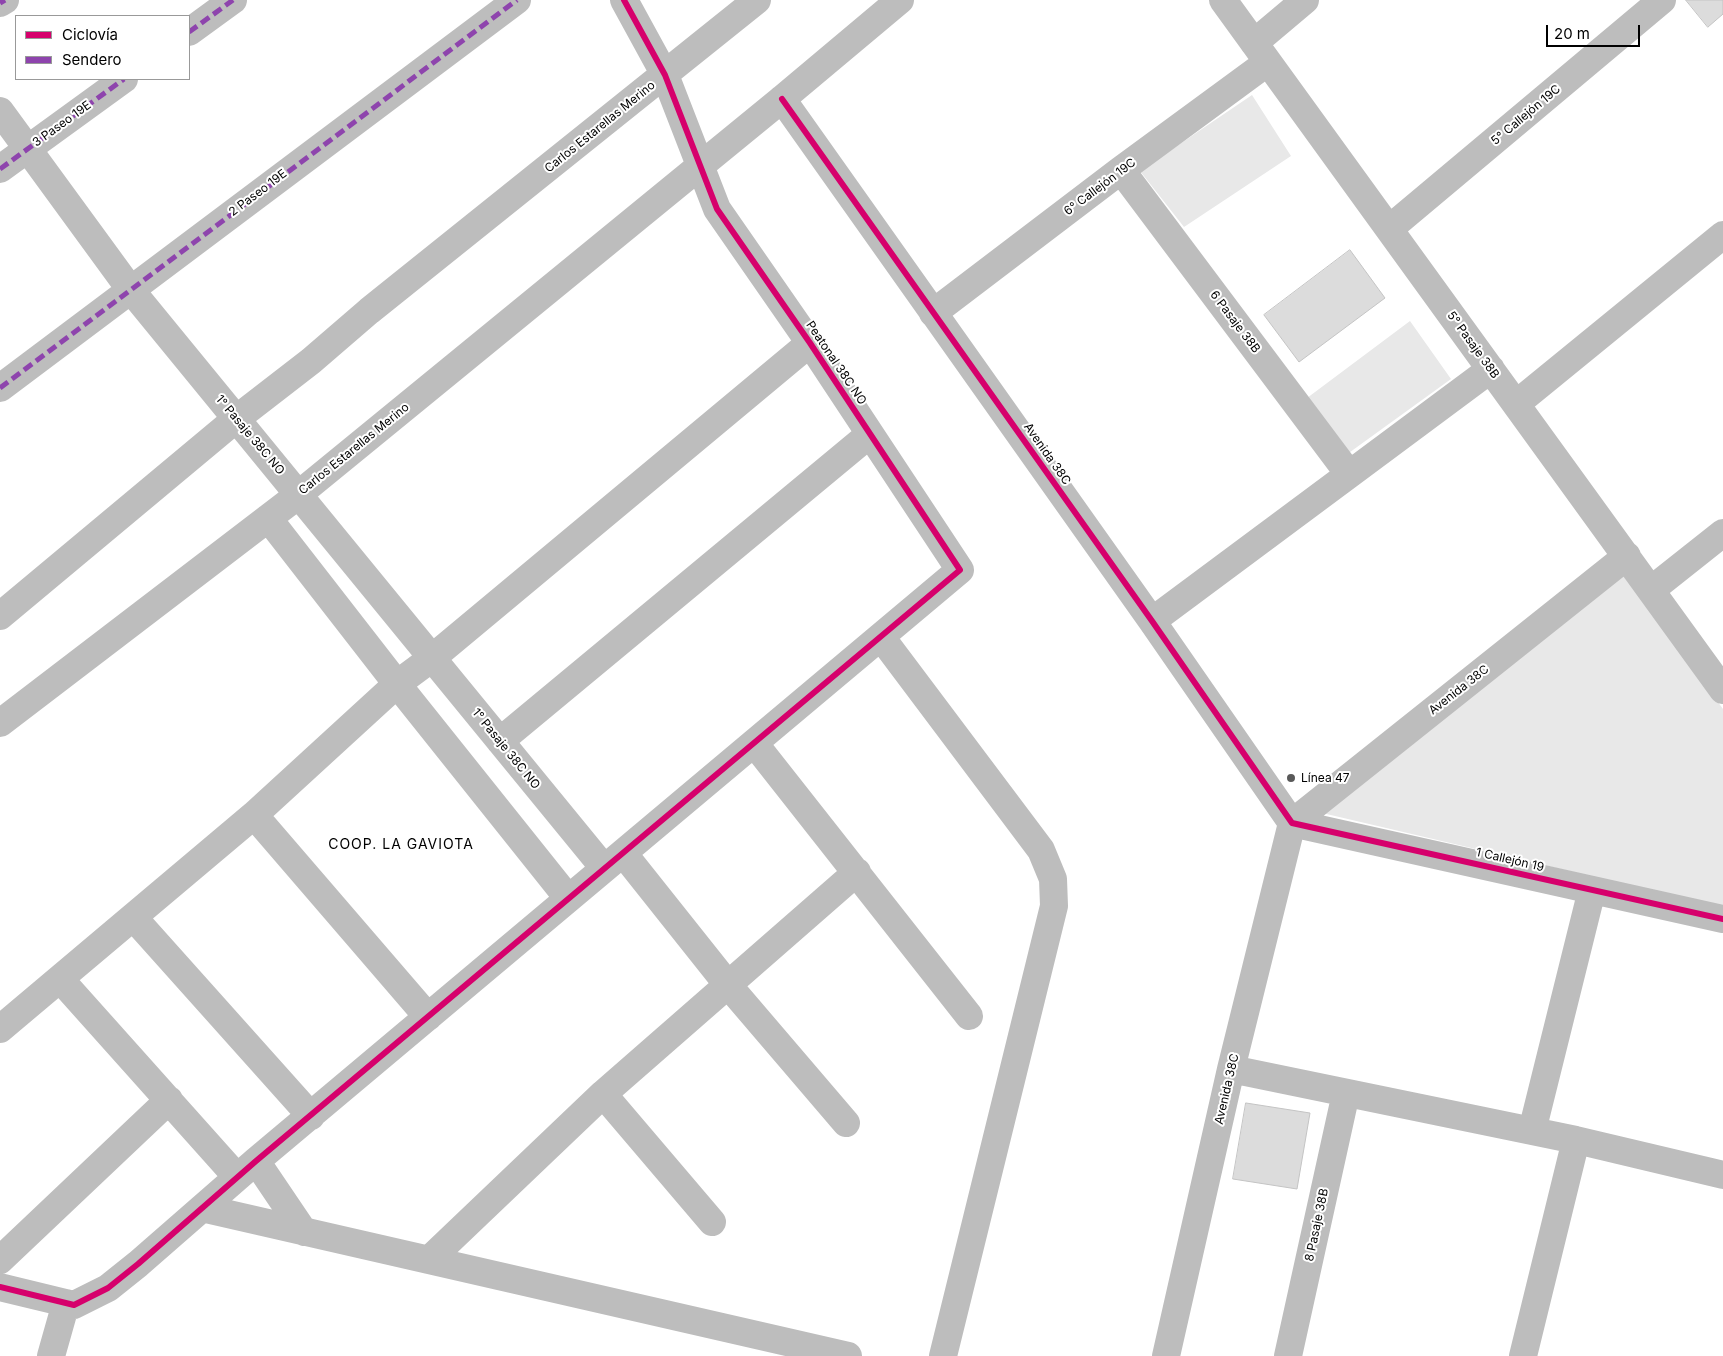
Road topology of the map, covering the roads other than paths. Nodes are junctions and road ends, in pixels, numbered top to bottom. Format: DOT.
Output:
graph roads {
  1 [pos="4,0"];
  2 [pos="233,0"];
  3 [pos="517,0"];
  4 [pos="624,0"];
  5 [pos="757,0"];
  6 [pos="900,0"];
  7 [pos="1223,0"];
  8 [pos="1305,0"];
  9 [pos="1662,0"];
  10 [pos="0,3"];
  11 [pos="190,31"];
  12 [pos="1261,52"];
  13 [pos="665,75"];
  14 [pos="123,80"];
  15 [pos="782,99"];
  16 [pos="0,110"];
  17 [pos="28,148"];
  18 [pos="700,166"];
  19 [pos="0,169"];
  20 [pos="1121,170"];
  21 [pos="1389,229"];
  22 [pos="1723,235"];
  23 [pos="130,289"];
  24 [pos="933,313"];
  25 [pos="810,343"];
  26 [pos="1490,369"];
  27 [pos="0,388"];
  28 [pos="1516,404"];
  29 [pos="236,419"];
  30 [pos="870,434"];
  31 [pos="1349,474"];
  32 [pos="299,494"];
  33 [pos="268,518"];
  34 [pos="1723,533"];
  35 [pos="1627,556"];
  36 [pos="1651,590"];
  37 [pos="0,616"];
  38 [pos="1152,620"];
  39 [pos="881,637"];
  40 [pos="432,658"];
  41 [pos="397,684"];
  42 [pos="1723,690"];
  43 [pos="0,723"];
  44 [pos="500,741"];
  45 [pos="754,743"];
  46 [pos="254,815"];
  47 [pos="1292,823"];
  48 [pos="614,861"];
  49 [pos="857,872"];
  50 [pos="1592,890"];
  51 [pos="568,898"];
  52 [pos="133,917"];
  53 [pos="1723,919"];
  54 [pos="60,979"];
  55 [pos="728,984"];
  56 [pos="969,1016"];
  57 [pos="428,1017"];
  58 [pos="0,1030"];
  59 [pos="1231,1069"];
  60 [pos="1346,1093"];
  61 [pos="603,1094"];
  62 [pos="169,1100"];
  63 [pos="310,1116"];
  64 [pos="846,1123"];
  65 [pos="1532,1131"];
  66 [pos="1576,1140"];
  67 [pos="246,1169"];
  68 [pos="1723,1174"];
  69 [pos="202,1208"];
  70 [pos="712,1222"];
  71 [pos="304,1232"];
  72 [pos="430,1259"];
  73 [pos="0,1260"];
  74 [pos="0,1287"];
  75 [pos="66,1302"];
  76 [pos="51,1356"];
  77 [pos="848,1356"];
  78 [pos="943,1356"];
  79 [pos="1166,1356"];
  80 [pos="1288,1356"];
  81 [pos="1523,1356"];
  1 -- 10 [label="street"];
  2 -- 11 [label="street"];
  3 -- 23 [label="street, 2 Paseo 19E"];
  4 -- 13 [label="street"];
  5 -- 13 [label="street, Carlos Estarellas Merino"];
  6 -- 15 [label="street, Carlos Estarellas Merino"];
  7 -- 12 [label="street, 5° Pasaje 38B"];
  8 -- 12 [label="street, 6° Callejón 19C"];
  9 -- 21 [label="street, 5° Callejón 19C"];
  12 -- 20 [label="street, 6° Callejón 19C"];
  12 -- 21 [label="street, 5° Pasaje 38B"];
  13 -- 18 [label="street, Carlos Estarellas Merino"];
  13 -- 29 [label="street, Carlos Estarellas Merino"];
  14 -- 17 [label="street, 3 Paseo 19E"];
  15 -- 18 [label="street, Carlos Estarellas Merino"];
  15 -- 24 [label="street, Avenida 38C"];
  16 -- 17 [label="street, 1° Pasaje 38C NO"];
  17 -- 19 [label="street, 3 Paseo 19E"];
  17 -- 23 [label="street, 1° Pasaje 38C NO"];
  18 -- 25 [label="street, Peatonal 38C NO"];
  18 -- 32 [label="street, Carlos Estarellas Merino"];
  20 -- 24 [label="street, 6° Callejón 19C"];
  20 -- 31 [label="street, 6 Pasaje 38B"];
  21 -- 26 [label="street, 5° Pasaje 38B"];
  22 -- 28 [label="street"];
  23 -- 27 [label="street, 2 Paseo 19E"];
  23 -- 29 [label="street, 1° Pasaje 38C NO"];
  24 -- 38 [label="street, Avenida 38C"];
  25 -- 30 [label="street, Peatonal 38C NO"];
  25 -- 40 [label="street"];
  26 -- 28 [label="street, 5° Pasaje 38B"];
  26 -- 31 [label="street"];
  28 -- 35 [label="street, 5° Pasaje 38B"];
  29 -- 32 [label="street, 1° Pasaje 38C NO"];
  29 -- 37 [label="street, Carlos Estarellas Merino"];
  30 -- 39 [label="street, Peatonal 38C NO"];
  30 -- 44 [label="street"];
  31 -- 38 [label="street"];
  32 -- 33 [label="street, Carlos Estarellas Merino"];
  32 -- 40 [label="street, 1° Pasaje 38C NO"];
  33 -- 41 [label="street"];
  33 -- 43 [label="street, Carlos Estarellas Merino"];
  34 -- 36 [label="street"];
  35 -- 36 [label="street, 5° Pasaje 38B"];
  35 -- 47 [label="street, Avenida 38C"];
  36 -- 42 [label="street, 5° Pasaje 38B"];
  38 -- 47 [label="street, Avenida 38C"];
  39 -- 45 [label="street"];
  39 -- 78 [label="street"];
  40 -- 41 [label="street"];
  40 -- 44 [label="street, 1° Pasaje 38C NO"];
  41 -- 46 [label="street"];
  41 -- 51 [label="street"];
  44 -- 48 [label="street, 1° Pasaje 38C NO"];
  45 -- 48 [label="street"];
  45 -- 49 [label="street"];
  46 -- 52 [label="street"];
  46 -- 57 [label="street"];
  47 -- 50 [label="street, 1 Callejón 19"];
  47 -- 59 [label="street, Avenida 38C"];
  48 -- 51 [label="street"];
  48 -- 55 [label="street, 1° Pasaje 38C NO"];
  49 -- 55 [label="street"];
  49 -- 56 [label="street"];
  50 -- 53 [label="street, 1 Callejón 19"];
  50 -- 65 [label="street"];
  51 -- 57 [label="street"];
  52 -- 54 [label="street"];
  52 -- 63 [label="street"];
  54 -- 58 [label="street"];
  54 -- 62 [label="street"];
  55 -- 61 [label="street"];
  55 -- 64 [label="street, 1° Pasaje 38C NO"];
  57 -- 63 [label="street"];
  59 -- 60 [label="street"];
  59 -- 79 [label="street, Avenida 38C"];
  60 -- 65 [label="street"];
  60 -- 80 [label="street, 8 Pasaje 38B"];
  61 -- 70 [label="street"];
  61 -- 72 [label="street"];
  62 -- 67 [label="street"];
  62 -- 73 [label="street"];
  63 -- 67 [label="street"];
  65 -- 66 [label="street"];
  66 -- 68 [label="street"];
  66 -- 81 [label="street"];
  67 -- 69 [label="street"];
  67 -- 71 [label="street"];
  69 -- 71 [label="street"];
  69 -- 75 [label="street"];
  71 -- 72 [label="street"];
  72 -- 77 [label="street"];
  74 -- 75 [label="street"];
  75 -- 76 [label="street"];
}
